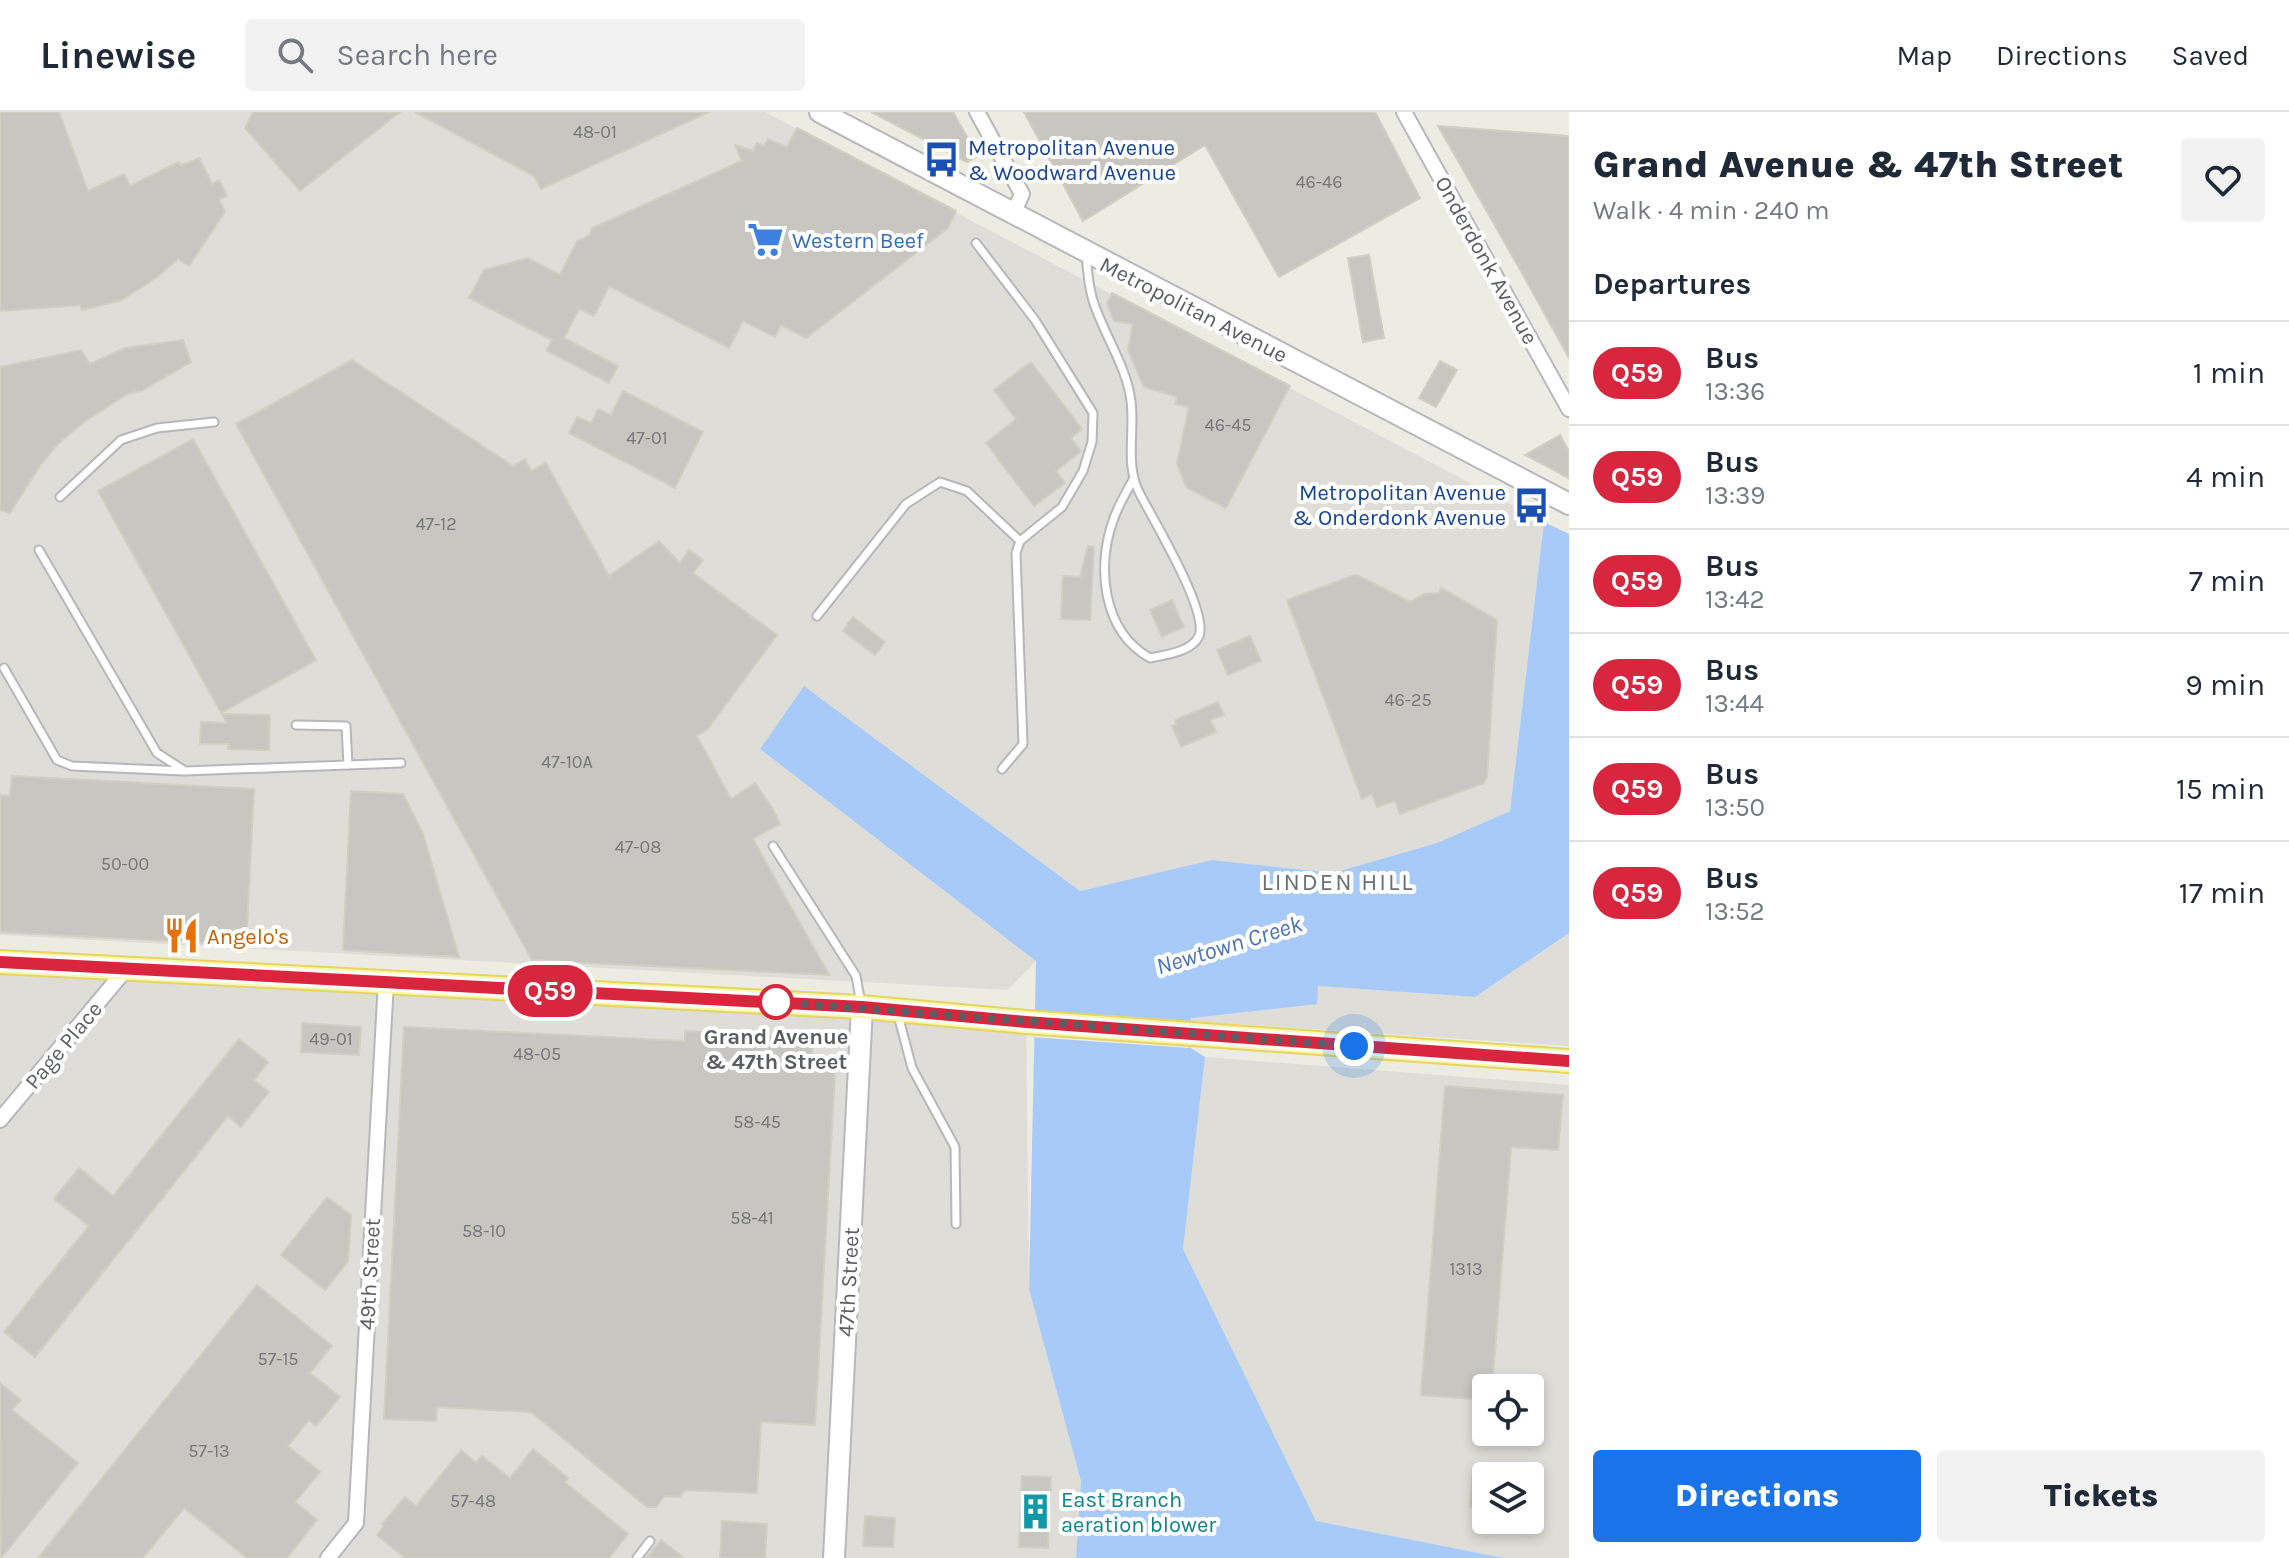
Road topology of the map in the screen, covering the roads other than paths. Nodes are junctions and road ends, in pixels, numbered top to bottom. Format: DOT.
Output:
graph roads {
  1 [pos="820,112"];
  2 [pos="977,112"];
  3 [pos="1404,112"];
  4 [pos="1013,214"];
  5 [pos="976,243"];
  6 [pos="1086,253"];
  7 [pos="1569,409"];
  8 [pos="214,422"];
  9 [pos="1134,478"];
  10 [pos="60,497"];
  11 [pos="1569,504"];
  12 [pos="1020,541"];
  13 [pos="39,550"];
  14 [pos="817,616"];
  15 [pos="4,668"];
  16 [pos="296,725"];
  17 [pos="401,763"];
  18 [pos="348,765"];
  19 [pos="1002,769"];
  20 [pos="185,771"];
  21 [pos="773,846"];
  22 [pos="0,962"];
  23 [pos="126,969"];
  24 [pos="386,981"];
  25 [pos="862,1007"];
  26 [pos="896,1009"];
  27 [pos="1569,1061"];
  28 [pos="0,1120"];
  29 [pos="956,1224"];
  30 [pos="650,1541"];
  31 [pos="328,1558"];
  32 [pos="637,1558"];
  33 [pos="834,1558"];
  1 -- 4 [label="main road, Metropolitan Avenue"];
  2 -- 4 [label="street"];
  3 -- 7 [label="street, Onderdonk Avenue"];
  4 -- 6 [label="main road, Metropolitan Avenue"];
  5 -- 12 [label="lane"];
  6 -- 9 [label="lane"];
  6 -- 11 [label="main road, Metropolitan Avenue"];
  8 -- 10 [label="lane"];
  9 -- 9 [label="lane"];
  12 -- 14 [label="lane"];
  12 -- 19 [label="lane"];
  13 -- 20 [label="lane"];
  15 -- 20 [label="lane"];
  16 -- 18 [label="lane"];
  17 -- 18 [label="lane"];
  18 -- 20 [label="lane"];
  21 -- 25 [label="lane"];
  22 -- 23 [label="main road"];
  23 -- 24 [label="main road"];
  23 -- 28 [label="street, Page Place"];
  24 -- 25 [label="main road"];
  24 -- 31 [label="street, 49th Street"];
  25 -- 26 [label="main road"];
  25 -- 33 [label="main road, 47th Street"];
  26 -- 27 [label="main road"];
  26 -- 29 [label="lane"];
  30 -- 32 [label="lane"];
}
